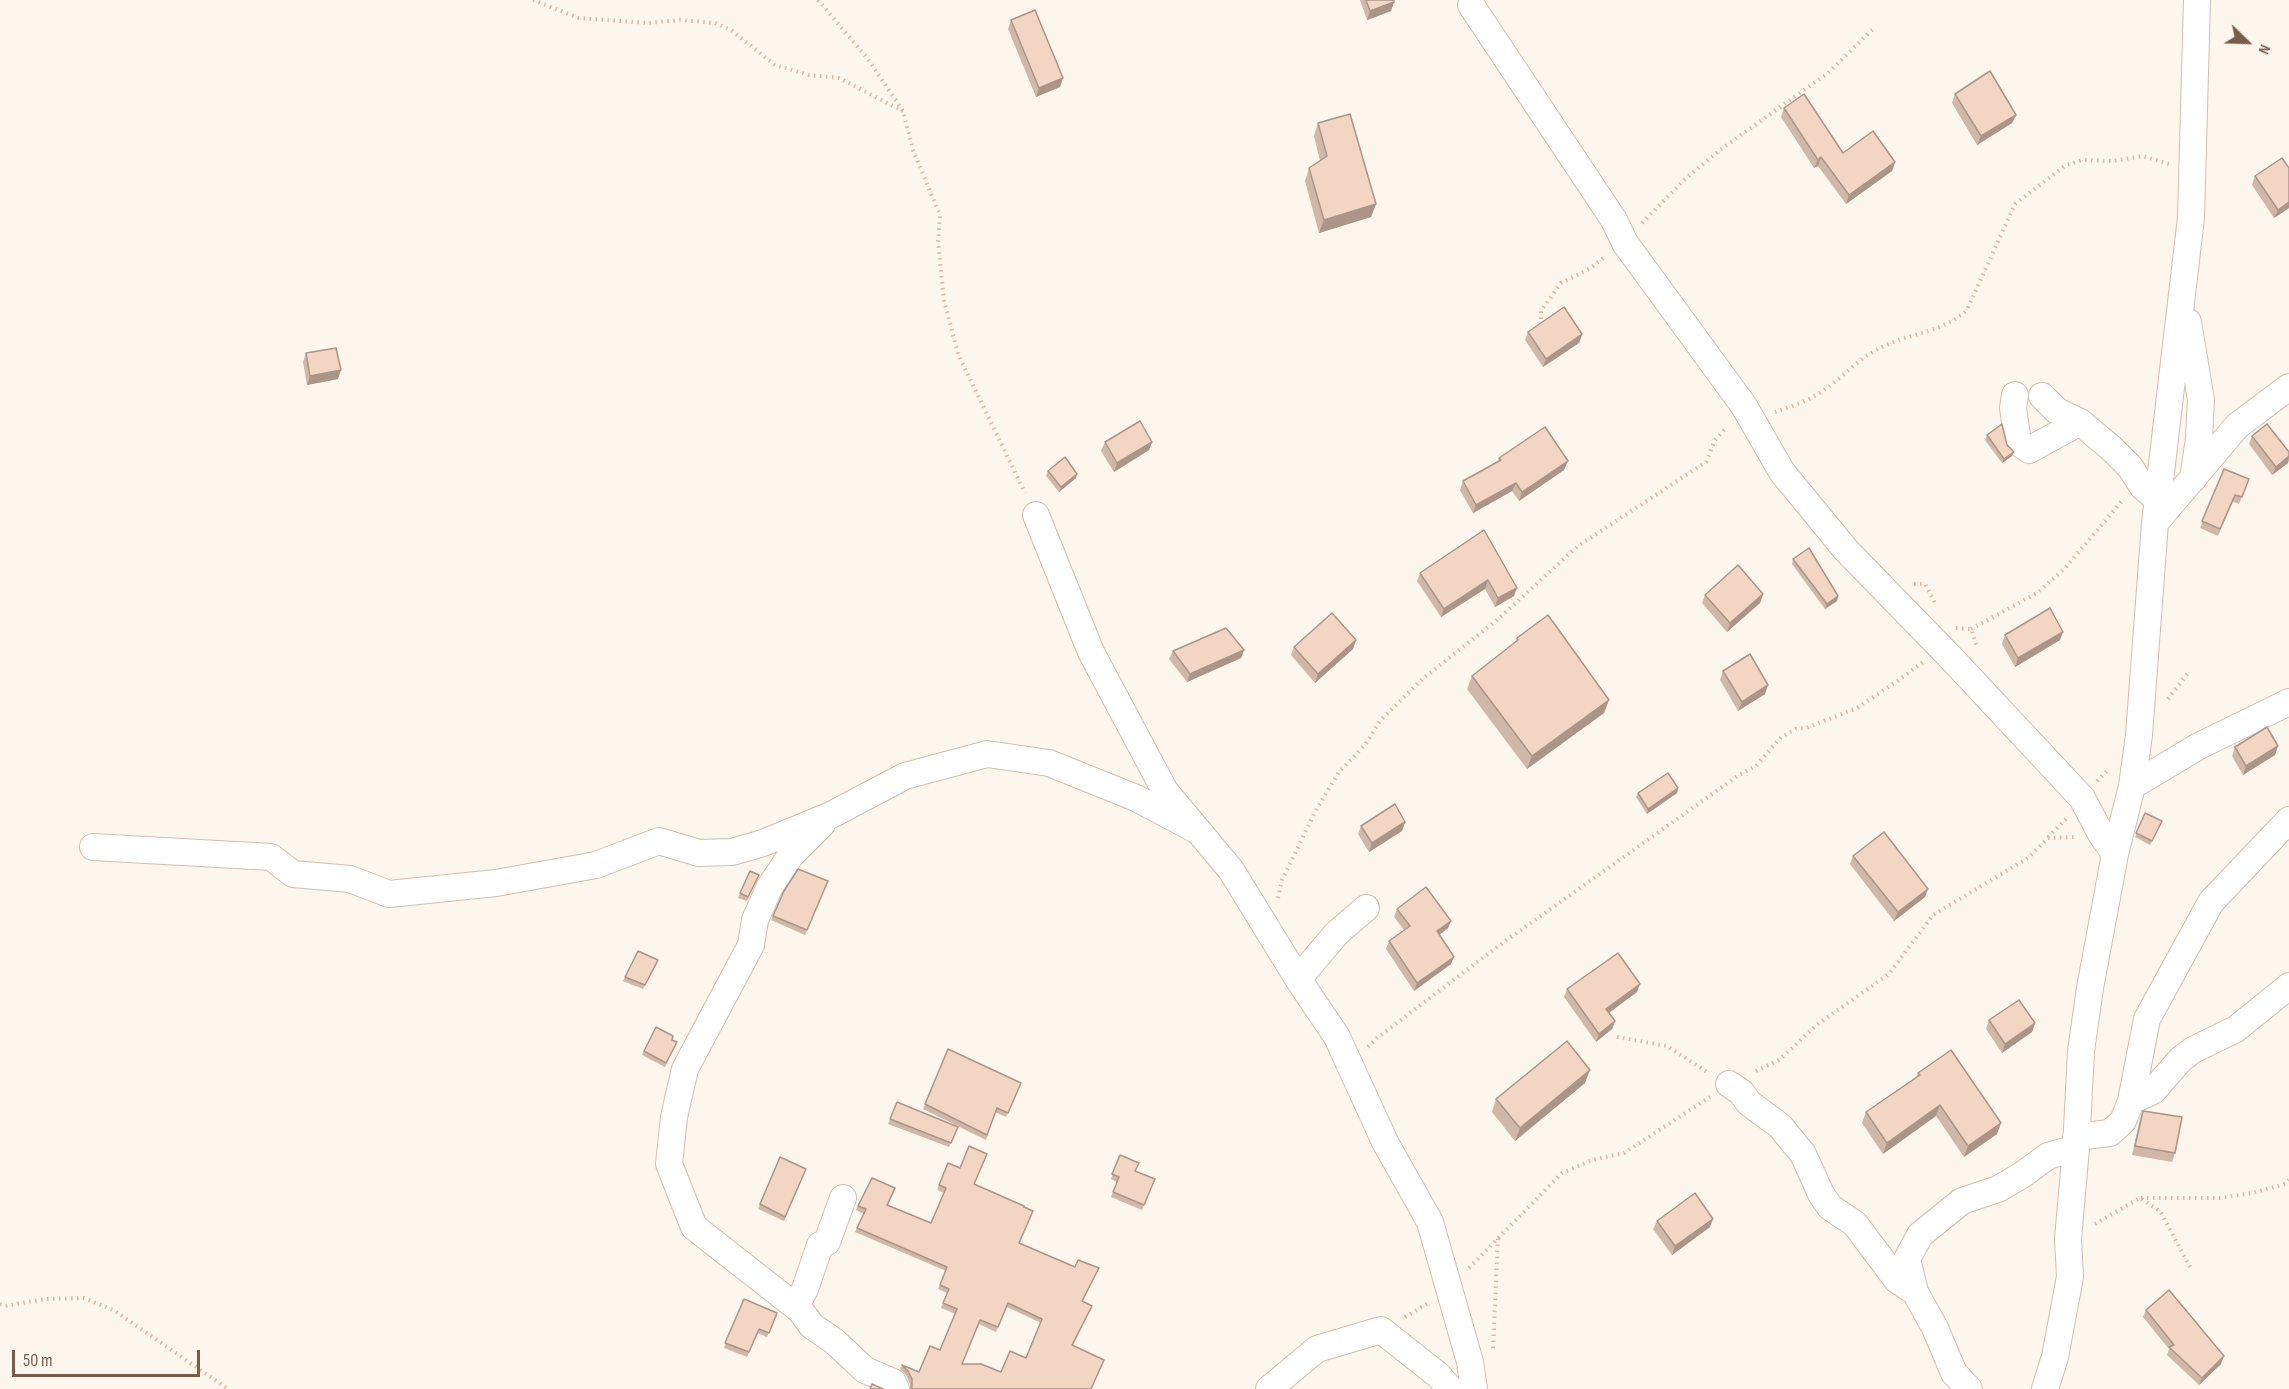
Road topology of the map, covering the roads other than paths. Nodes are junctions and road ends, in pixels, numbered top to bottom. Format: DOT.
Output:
graph roads {
  1 [pos="2197,0"];
  2 [pos="1471,5"];
  3 [pos="2183,284"];
  4 [pos="2289,387"];
  5 [pos="2015,395"];
  6 [pos="2042,396"];
  7 [pos="2080,422"];
  8 [pos="2193,479"];
  9 [pos="2152,504"];
  10 [pos="1036,515"];
  11 [pos="2289,702"];
  12 [pos="2132,786"];
  13 [pos="831,815"];
  14 [pos="2289,820"];
  15 [pos="1198,831"];
  16 [pos="93,848"];
  17 [pos="2115,854"];
  18 [pos="1366,908"];
  19 [pos="1298,979"];
  20 [pos="2289,986"];
  21 [pos="1729,1084"];
  22 [pos="2131,1101"];
  23 [pos="2076,1142"];
  24 [pos="832,1211"];
  25 [pos="1915,1292"];
  26 [pos="795,1306"];
  27 [pos="896,1389"];
  28 [pos="1269,1389"];
  29 [pos="1450,1389"];
  30 [pos="1474,1389"];
  31 [pos="1969,1389"];
  32 [pos="2045,1389"];
  1 -- 3 [label="street"];
  2 -- 17 [label="street"];
  3 -- 8 [label="street"];
  3 -- 9 [label="street"];
  4 -- 8 [label="street"];
  5 -- 7 [label="street"];
  6 -- 7 [label="street"];
  7 -- 9 [label="street"];
  8 -- 9 [label="street"];
  9 -- 12 [label="street"];
  10 -- 15 [label="street"];
  11 -- 12 [label="street"];
  12 -- 17 [label="street"];
  13 -- 15 [label="street"];
  13 -- 16 [label="street"];
  13 -- 26 [label="street"];
  14 -- 22 [label="street"];
  15 -- 19 [label="street"];
  17 -- 23 [label="street"];
  18 -- 19 [label="street"];
  19 -- 30 [label="street"];
  20 -- 22 [label="street"];
  21 -- 25 [label="street"];
  22 -- 23 [label="street"];
  23 -- 25 [label="street"];
  23 -- 32 [label="street"];
  24 -- 26 [label="street"];
  25 -- 31 [label="street"];
  26 -- 27 [label="street"];
  28 -- 29 [label="street"];
}
